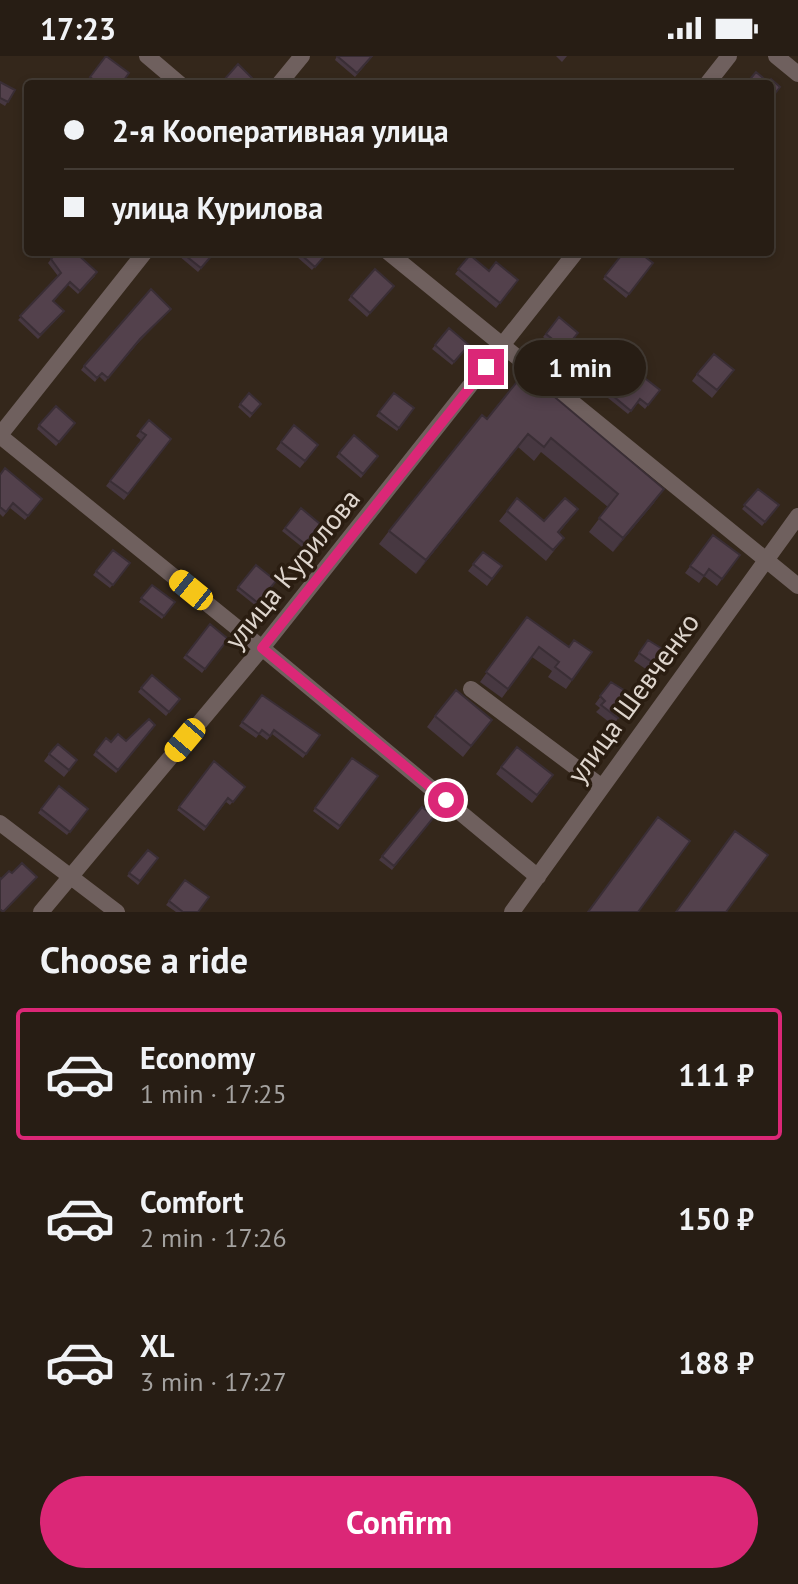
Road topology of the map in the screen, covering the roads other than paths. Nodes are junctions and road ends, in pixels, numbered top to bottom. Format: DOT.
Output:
graph roads {
  1 [pos="147,56"];
  2 [pos="302,56"];
  3 [pos="729,56"];
  4 [pos="776,56"];
  5 [pos="798,74"];
  6 [pos="175,80"];
  7 [pos="282,80"];
  8 [pos="710,80"];
  9 [pos="142,256"];
  10 [pos="393,256"];
  11 [pos="573,256"];
  12 [pos="504,344"];
  13 [pos="0,435"];
  14 [pos="798,516"];
  15 [pos="765,559"];
  16 [pos="798,586"];
  17 [pos="262,648"];
  18 [pos="471,689"];
  19 [pos="602,787"];
  20 [pos="0,823"];
  21 [pos="70,877"];
  22 [pos="538,877"];
  23 [pos="41,912"];
  24 [pos="117,912"];
  25 [pos="512,912"];
  1 -- 6 [label="street"];
  2 -- 7 [label="street"];
  3 -- 8 [label="street"];
  4 -- 5 [label="street"];
  9 -- 13 [label="street"];
  10 -- 12 [label="street"];
  11 -- 12 [label="street, улица Курилова"];
  12 -- 15 [label="street"];
  12 -- 17 [label="street, улица Курилова"];
  13 -- 17 [label="street"];
  14 -- 15 [label="street, улица Шевченко"];
  15 -- 16 [label="street"];
  15 -- 19 [label="street, улица Шевченко"];
  17 -- 21 [label="street, улица Курилова"];
  17 -- 22 [label="street"];
  18 -- 19 [label="street"];
  19 -- 22 [label="street, улица Шевченко"];
  20 -- 21 [label="street"];
  21 -- 23 [label="street, улица Курилова"];
  21 -- 24 [label="street"];
  22 -- 25 [label="street, улица Шевченко"];
}
